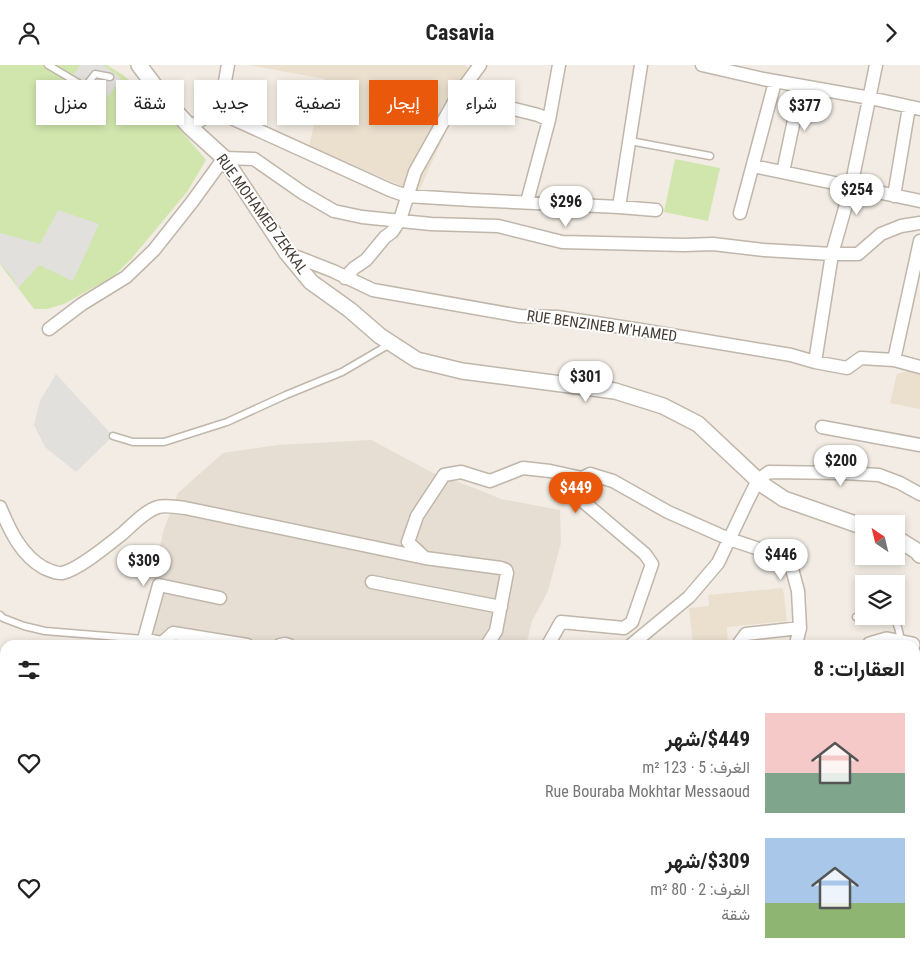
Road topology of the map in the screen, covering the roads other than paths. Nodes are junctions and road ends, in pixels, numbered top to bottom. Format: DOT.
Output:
graph roads {
  1 [pos="48,65"];
  2 [pos="140,65"];
  3 [pos="228,65"];
  4 [pos="480,65"];
  5 [pos="559,65"];
  6 [pos="641,65"];
  7 [pos="702,65"];
  8 [pos="876,65"];
  9 [pos="110,77"];
  10 [pos="225,80"];
  11 [pos="469,80"];
  12 [pos="775,82"];
  13 [pos="801,87"];
  14 [pos="870,98"];
  15 [pos="914,108"];
  16 [pos="515,109"];
  17 [pos="448,113"];
  18 [pos="549,120"];
  19 [pos="194,124"];
  20 [pos="247,125"];
  21 [pos="190,127"];
  22 [pos="630,141"];
  23 [pos="710,156"];
  24 [pos="224,158"];
  25 [pos="753,165"];
  26 [pos="782,172"];
  27 [pos="851,187"];
  28 [pos="894,195"];
  29 [pos="407,196"];
  30 [pos="920,201"];
  31 [pos="527,202"];
  32 [pos="619,207"];
  33 [pos="656,210"];
  34 [pos="740,213"];
  35 [pos="400,220"];
  36 [pos="920,223"];
  37 [pos="920,241"];
  38 [pos="287,253"];
  39 [pos="832,254"];
  40 [pos="345,278"];
  41 [pos="916,278"];
  42 [pos="49,329"];
  43 [pos="392,343"];
  44 [pos="894,360"];
  45 [pos="815,362"];
  46 [pos="920,367"];
  47 [pos="822,427"];
  48 [pos="113,436"];
  49 [pos="920,445"];
  50 [pos="582,478"];
  51 [pos="758,481"];
  52 [pos="920,494"];
  53 [pos="0,507"];
  54 [pos="855,524"];
  55 [pos="729,539"];
  56 [pos="905,543"];
  57 [pos="920,555"];
  58 [pos="426,558"];
  59 [pos="372,582"];
  60 [pos="220,599"];
  61 [pos="501,607"];
  62 [pos="0,615"];
  63 [pos="898,625"];
  64 [pos="800,628"];
  65 [pos="144,639"];
  66 [pos="148,640"];
  67 [pos="166,640"];
  68 [pos="216,640"];
  69 [pos="491,640"];
  70 [pos="551,640"];
  71 [pos="637,640"];
  72 [pos="742,640"];
  73 [pos="797,640"];
  74 [pos="907,640"];
  1 -- 9 [label="lane"];
  2 -- 21 [label="street, RUE MOHAMED ZEKKAL"];
  3 -- 10 [label="street"];
  4 -- 11 [label="street"];
  5 -- 18 [label="street"];
  6 -- 22 [label="street"];
  7 -- 12 [label="street"];
  8 -- 14 [label="street"];
  12 -- 13 [label="street"];
  12 -- 25 [label="street"];
  13 -- 14 [label="street"];
  13 -- 26 [label="street"];
  14 -- 15 [label="street"];
  14 -- 27 [label="street"];
  15 -- 28 [label="street"];
  16 -- 18 [label="street"];
  17 -- 29 [label="street"];
  18 -- 31 [label="street"];
  19 -- 21 [label="street"];
  20 -- 29 [label="street"];
  21 -- 24 [label="street, RUE MOHAMED ZEKKAL"];
  22 -- 23 [label="lane"];
  22 -- 32 [label="street"];
  24 -- 35 [label="street"];
  24 -- 38 [label="street, RUE MOHAMED ZEKKAL"];
  24 -- 42 [label="street"];
  25 -- 26 [label="street"];
  25 -- 34 [label="street"];
  26 -- 27 [label="street"];
  27 -- 28 [label="street"];
  27 -- 39 [label="street"];
  28 -- 30 [label="street"];
  29 -- 31 [label="street"];
  29 -- 35 [label="street"];
  31 -- 32 [label="street"];
  32 -- 33 [label="street"];
  35 -- 39 [label="street"];
  35 -- 40 [label="street"];
  36 -- 39 [label="street"];
  37 -- 41 [label="street"];
  38 -- 40 [label="street, RUE BENZINEB M'HAMED"];
  38 -- 43 [label="street, RUE MOHAMED ZEKKAL"];
  39 -- 45 [label="street"];
  40 -- 45 [label="street, RUE BENZINEB M'HAMED"];
  41 -- 44 [label="street"];
  43 -- 48 [label="lane"];
  43 -- 51 [label="street, RUE MOHAMED ZEKKAL"];
  44 -- 45 [label="street, RUE BENZINEB M'HAMED"];
  44 -- 46 [label="street, RUE BENZINEB M'HAMED"];
  47 -- 49 [label="street"];
  50 -- 55 [label="street"];
  50 -- 58 [label="street"];
  50 -- 70 [label="street"];
  51 -- 52 [label="street"];
  51 -- 54 [label="street, RUE MOHAMED ZEKKAL"];
  51 -- 55 [label="street"];
  53 -- 58 [label="street"];
  55 -- 64 [label="street"];
  55 -- 71 [label="street"];
  56 -- 57 [label="street"];
  58 -- 61 [label="street"];
  59 -- 61 [label="street"];
  60 -- 65 [label="street"];
  61 -- 69 [label="street"];
  62 -- 65 [label="lane"];
  63 -- 74 [label="lane"];
  64 -- 72 [label="street"];
  64 -- 73 [label="street"];
  65 -- 66 [label="street"];
  67 -- 68 [label="street"];
}
